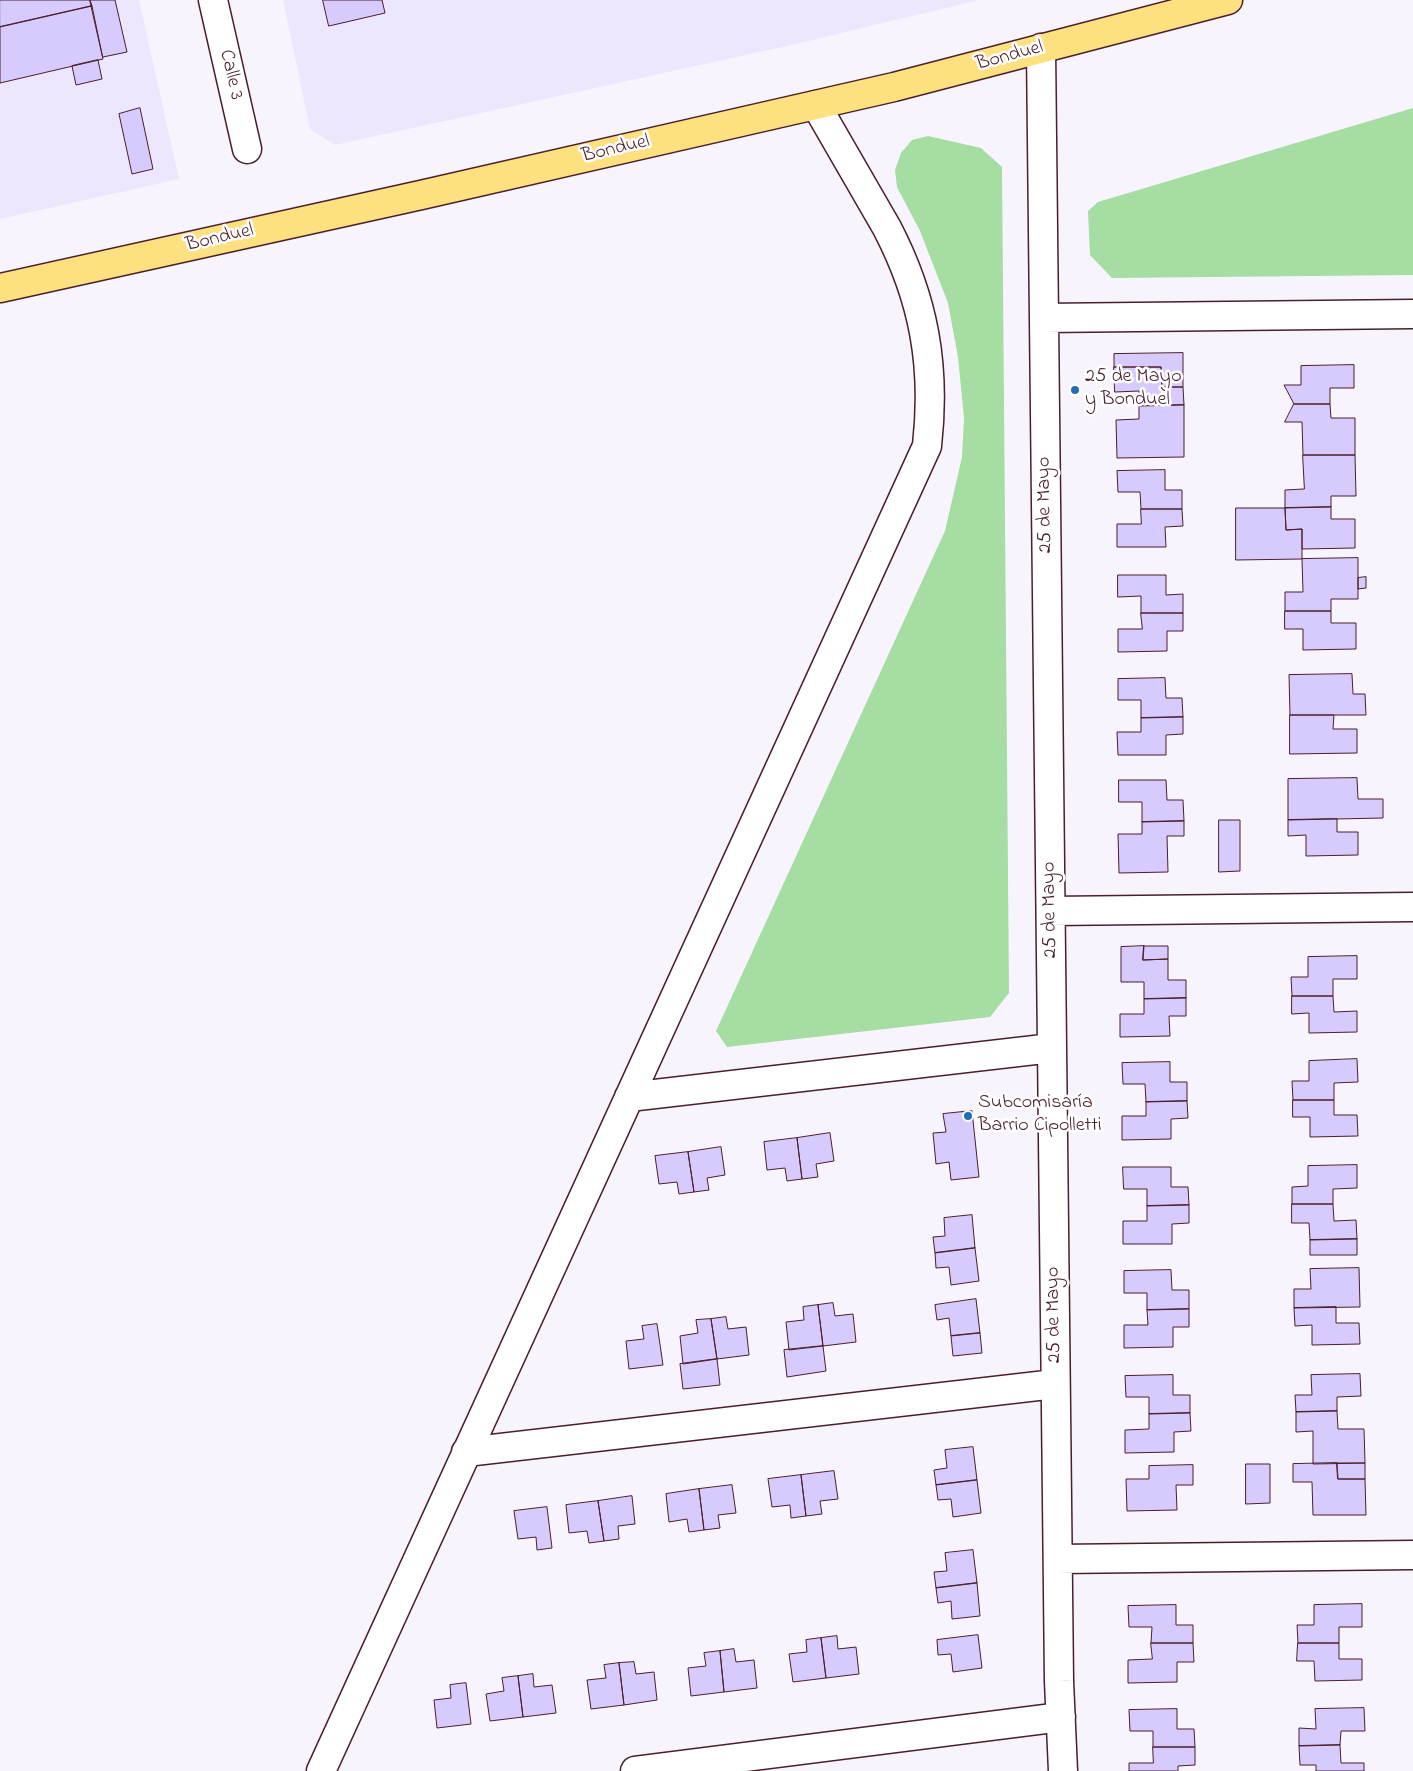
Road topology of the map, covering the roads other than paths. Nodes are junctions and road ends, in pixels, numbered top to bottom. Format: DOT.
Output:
graph roads {
  1 [pos="213,0"];
  2 [pos="1228,0"];
  3 [pos="1041,48"];
  4 [pos="816,105"];
  5 [pos="247,149"];
  6 [pos="0,288"];
  7 [pos="1413,314"];
  8 [pos="1044,318"];
  9 [pos="1413,907"];
  10 [pos="1050,911"];
  11 [pos="1052,1048"];
  12 [pos="629,1097"];
  13 [pos="1056,1384"];
  14 [pos="466,1452"];
  15 [pos="1413,1555"];
  16 [pos="1058,1559"];
  17 [pos="1061,1717"];
  18 [pos="321,1771"];
  19 [pos="635,1771"];
  20 [pos="1064,1771"];
  1 -- 5 [label="street, Calle 3"];
  2 -- 3 [label="main road, Bonduel"];
  3 -- 4 [label="main road, Bonduel"];
  3 -- 8 [label="street, 25 de Mayo"];
  4 -- 6 [label="main road, Bonduel"];
  4 -- 12 [label="street"];
  7 -- 8 [label="street"];
  8 -- 10 [label="street, 25 de Mayo"];
  9 -- 10 [label="street"];
  10 -- 11 [label="street, 25 de Mayo"];
  11 -- 12 [label="street"];
  11 -- 13 [label="street, 25 de Mayo"];
  12 -- 14 [label="street"];
  13 -- 14 [label="street"];
  13 -- 16 [label="street, 25 de Mayo"];
  14 -- 18 [label="street"];
  15 -- 16 [label="street"];
  16 -- 17 [label="street, 25 de Mayo"];
  17 -- 19 [label="street"];
  17 -- 20 [label="street, 25 de Mayo"];
}
